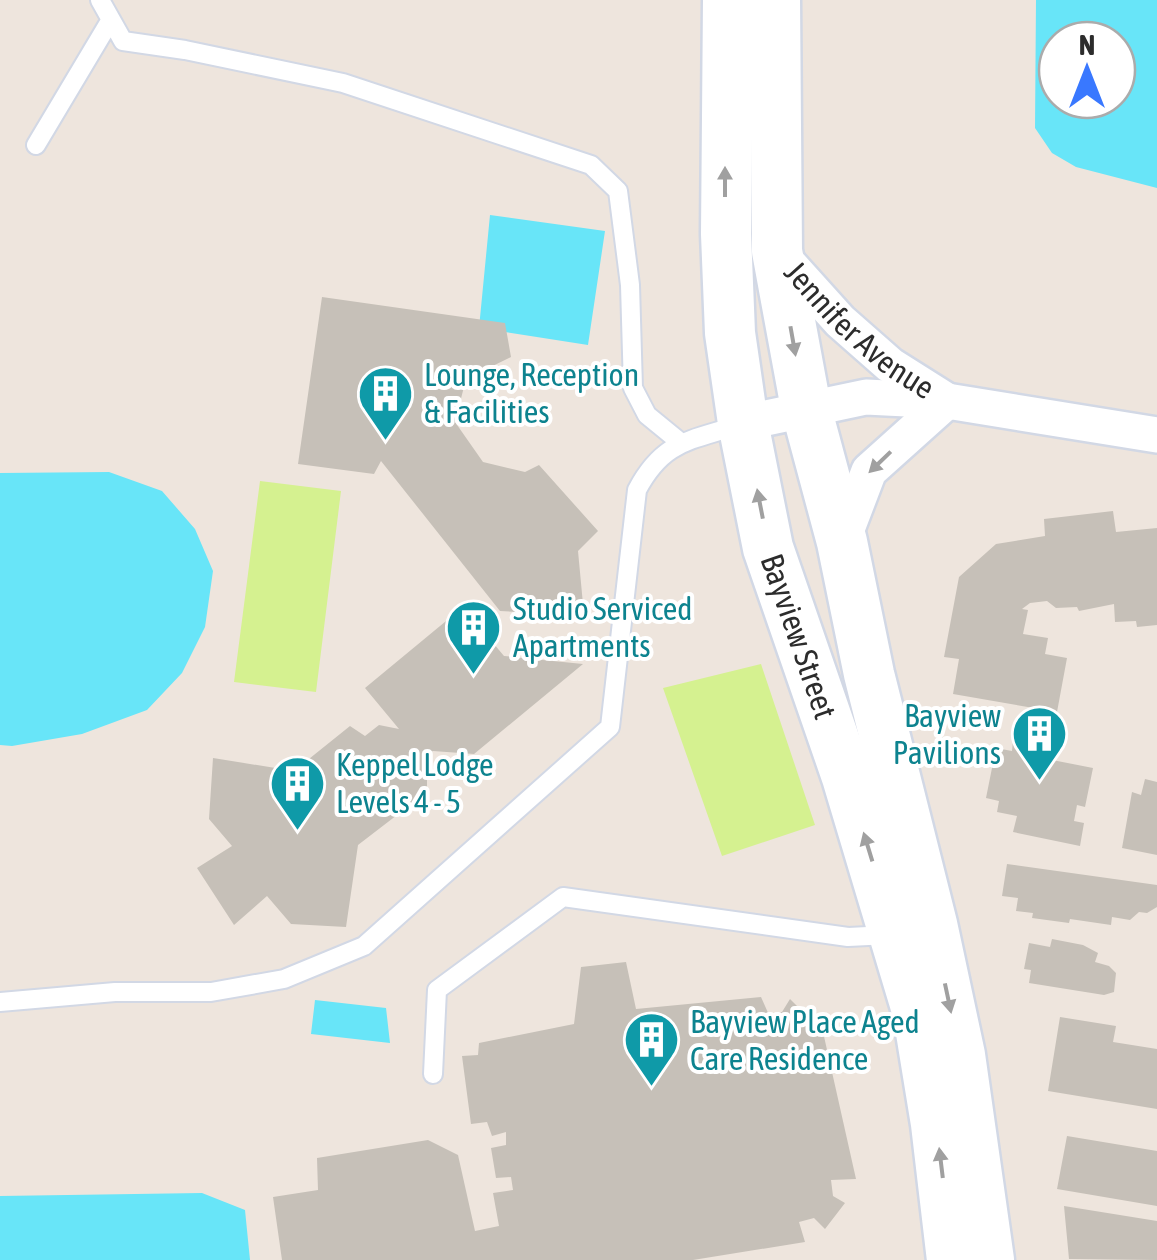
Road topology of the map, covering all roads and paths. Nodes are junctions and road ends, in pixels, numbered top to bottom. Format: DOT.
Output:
graph roads {
  1 [pos="100,0"];
  2 [pos="728,0"];
  3 [pos="775,0"];
  4 [pos="110,21"];
  5 [pos="36,145"];
  6 [pos="777,251"];
  7 [pos="947,401"];
  8 [pos="806,408"];
  9 [pos="744,423"];
  10 [pos="1157,435"];
  11 [pos="680,442"];
  12 [pos="842,542"];
  13 [pos="874,691"];
  14 [pos="824,709"];
  15 [pos="913,929"];
  16 [pos="0,1002"];
  17 [pos="433,1074"];
  18 [pos="952,1260"];
  19 [pos="990,1260"];
  1 -- 4 [label="lane"];
  9 -- 2 [label="main road, Bayview Street, one-way"];
  3 -- 6 [label="main road, Bayview Street"];
  4 -- 5 [label="lane"];
  4 -- 11 [label="lane"];
  6 -- 7 [label="street, Jennifer Avenue"];
  6 -- 8 [label="main road, Bayview Street, one-way"];
  7 -- 8 [label="street, Jennifer Avenue"];
  7 -- 10 [label="street, Jennifer Avenue"];
  7 -- 12 [label="street, Jennifer Avenue, one-way"];
  8 -- 9 [label="street, Jennifer Avenue"];
  8 -- 12 [label="main road, Bayview Street"];
  9 -- 11 [label="lane"];
  14 -- 9 [label="main road, Bayview Street, one-way"];
  11 -- 16 [label="lane"];
  12 -- 13 [label="main road, Bayview Street"];
  13 -- 14 [label="main road"];
  13 -- 15 [label="main road, Bayview Street"];
  15 -- 14 [label="main road, Bayview Street, one-way"];
  15 -- 17 [label="lane"];
  18 -- 15 [label="main road, Bayview Street, one-way"];
  15 -- 19 [label="main road, Bayview Street, one-way"];
}
